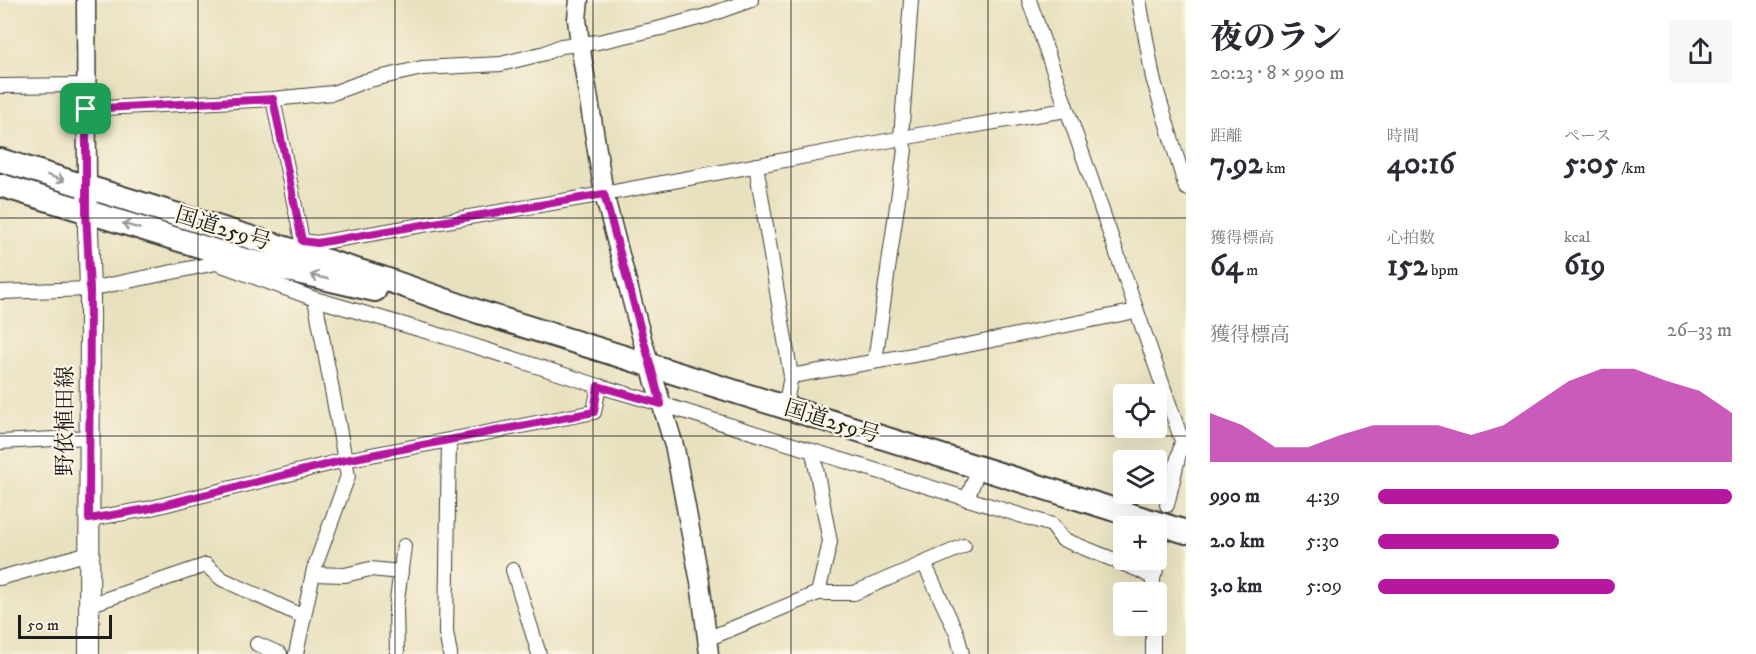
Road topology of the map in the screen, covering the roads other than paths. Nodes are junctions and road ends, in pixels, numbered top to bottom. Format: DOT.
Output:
graph roads {
  1 [pos="86,0"];
  2 [pos="579,0"];
  3 [pos="751,0"];
  4 [pos="911,0"];
  5 [pos="1029,0"];
  6 [pos="1139,0"];
  7 [pos="580,44"];
  8 [pos="86,85"];
  9 [pos="0,86"];
  10 [pos="273,99"];
  11 [pos="86,109"];
  12 [pos="1066,110"];
  13 [pos="901,138"];
  14 [pos="0,160"];
  15 [pos="756,165"];
  16 [pos="0,184"];
  17 [pos="87,188"];
  18 [pos="1186,188"];
  19 [pos="604,194"];
  20 [pos="86,212"];
  21 [pos="90,289"];
  22 [pos="0,292"];
  23 [pos="315,299"];
  24 [pos="1136,311"];
  25 [pos="479,312"];
  26 [pos="875,361"];
  27 [pos="650,366"];
  28 [pos="790,376"];
  29 [pos="598,386"];
  30 [pos="661,404"];
  31 [pos="785,408"];
  32 [pos="89,437"];
  33 [pos="1184,440"];
  34 [pos="448,441"];
  35 [pos="0,442"];
  36 [pos="813,452"];
  37 [pos="345,460"];
  38 [pos="979,468"];
  39 [pos="967,499"];
  40 [pos="1167,505"];
  41 [pos="89,519"];
  42 [pos="1186,532"];
  43 [pos="404,546"];
  44 [pos="964,546"];
  45 [pos="89,553"];
  46 [pos="924,563"];
  47 [pos="513,570"];
  48 [pos="401,572"];
  49 [pos="313,574"];
  50 [pos="0,578"];
  51 [pos="1150,582"];
  52 [pos="818,593"];
  53 [pos="89,605"];
  54 [pos="304,617"];
  55 [pos="1153,636"];
  56 [pos="256,644"];
  57 [pos="708,646"];
  58 [pos="89,654"];
  59 [pos="280,654"];
  60 [pos="296,654"];
  61 [pos="397,654"];
  62 [pos="450,654"];
  63 [pos="538,654"];
  64 [pos="962,654"];
  65 [pos="1153,654"];
  1 -- 8 [label="street"];
  2 -- 7 [label="street"];
  3 -- 7 [label="street"];
  4 -- 13 [label="street"];
  5 -- 12 [label="street"];
  6 -- 18 [label="street"];
  7 -- 10 [label="street"];
  7 -- 19 [label="street"];
  8 -- 9 [label="street"];
  8 -- 11 [label="street"];
  10 -- 11 [label="street"];
  10 -- 19 [label="street"];
  11 -- 17 [label="street"];
  12 -- 13 [label="street"];
  12 -- 24 [label="street"];
  13 -- 15 [label="street"];
  13 -- 26 [label="street"];
  14 -- 17 [label="highway, 国道259号, one-way"];
  15 -- 19 [label="street"];
  15 -- 28 [label="street"];
  16 -- 20 [label="highway, 国道259号"];
  17 -- 20 [label="main road, 野依植田線"];
  17 -- 25 [label="highway, 国道259号"];
  19 -- 27 [label="street"];
  20 -- 21 [label="main road, 野依植田線"];
  25 -- 20 [label="highway, 国道259号, one-way"];
  21 -- 22 [label="street"];
  21 -- 23 [label="street"];
  21 -- 32 [label="main road, 野依植田線"];
  23 -- 29 [label="street"];
  23 -- 37 [label="street"];
  24 -- 26 [label="street"];
  24 -- 33 [label="street"];
  25 -- 27 [label="highway, 国道259号"];
  26 -- 28 [label="street"];
  27 -- 30 [label="street"];
  27 -- 31 [label="highway, 国道259号"];
  28 -- 31 [label="street"];
  29 -- 30 [label="street"];
  29 -- 34 [label="street"];
  30 -- 36 [label="street"];
  30 -- 57 [label="street"];
  31 -- 38 [label="highway, 国道259号"];
  32 -- 35 [label="street"];
  32 -- 41 [label="main road, 野依植田線"];
  33 -- 40 [label="street"];
  34 -- 37 [label="street"];
  34 -- 62 [label="street"];
  36 -- 39 [label="street"];
  36 -- 52 [label="street"];
  37 -- 41 [label="street"];
  37 -- 49 [label="street"];
  38 -- 39 [label="street"];
  38 -- 42 [label="highway, 国道259号"];
  39 -- 51 [label="street"];
  41 -- 45 [label="main road, 野依植田線"];
  43 -- 48 [label="street"];
  44 -- 46 [label="street"];
  45 -- 50 [label="street"];
  45 -- 53 [label="main road, 野依植田線"];
  46 -- 52 [label="street"];
  46 -- 64 [label="street"];
  47 -- 63 [label="street"];
  48 -- 49 [label="street"];
  48 -- 61 [label="street"];
  49 -- 54 [label="street"];
  52 -- 57 [label="street"];
  53 -- 54 [label="street"];
  53 -- 58 [label="main road, 野依植田線"];
  54 -- 60 [label="street"];
  55 -- 65 [label="street"];
  56 -- 59 [label="street"];
}
